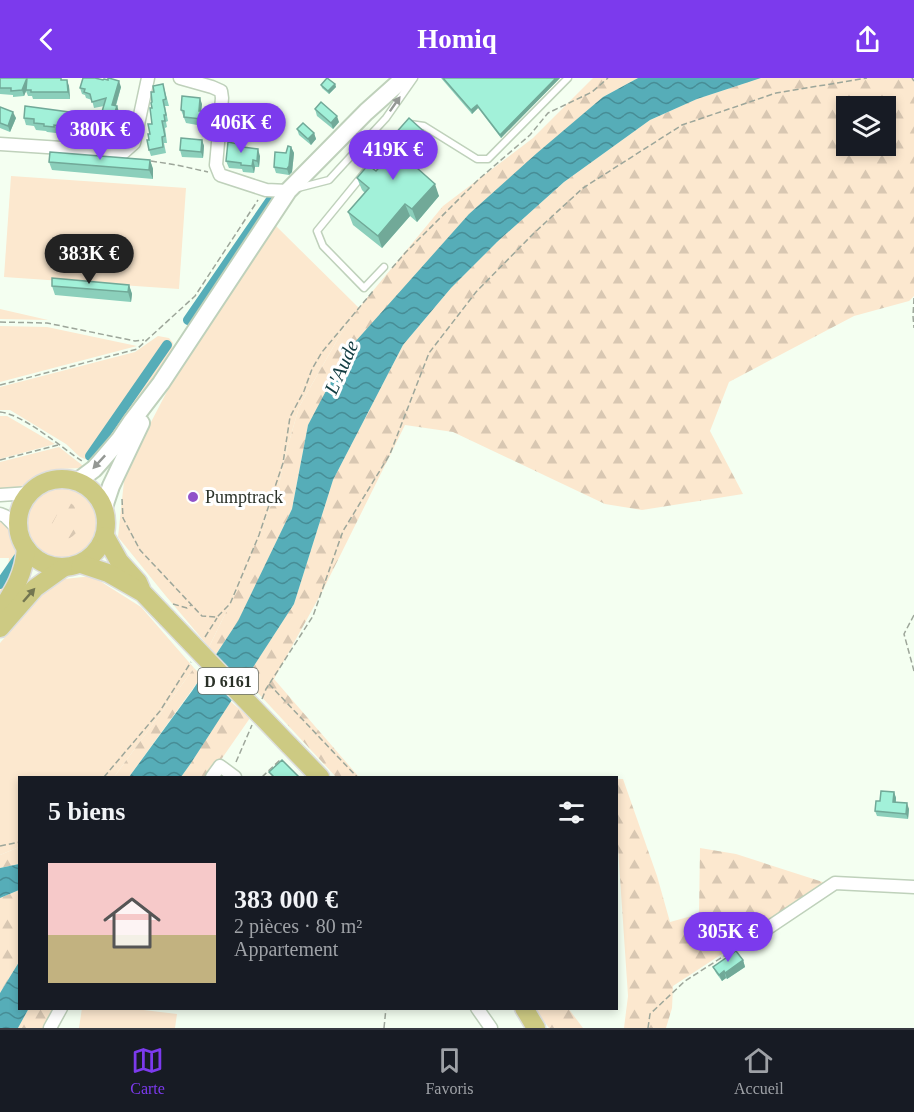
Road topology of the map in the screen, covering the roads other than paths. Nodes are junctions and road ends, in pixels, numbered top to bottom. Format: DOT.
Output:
graph roads {
  1 [pos="148,78"];
  2 [pos="180,78"];
  3 [pos="393,78"];
  4 [pos="404,78"];
  5 [pos="414,78"];
  6 [pos="568,78"];
  7 [pos="366,112"];
  8 [pos="401,130"];
  9 [pos="0,144"];
  10 [pos="387,146"];
  11 [pos="288,191"];
  12 [pos="387,269"];
  13 [pos="161,383"];
  14 [pos="78,482"];
  15 [pos="30,493"];
  16 [pos="0,495"];
  17 [pos="104,507"];
  18 [pos="0,514"];
  19 [pos="18,529"];
  20 [pos="105,536"];
  21 [pos="26,548"];
  22 [pos="72,566"];
  23 [pos="143,593"];
  24 [pos="0,612"];
  25 [pos="0,628"];
  26 [pos="232,775"];
  27 [pos="213,776"];
  28 [pos="319,776"];
  29 [pos="914,887"];
  30 [pos="756,936"];
  31 [pos="61,1010"];
  32 [pos="478,1010"];
  33 [pos="525,1010"];
  34 [pos="50,1028"];
  35 [pos="491,1028"];
  36 [pos="536,1028"];
  1 -- 9 [label="street"];
  2 -- 11 [label="street"];
  3 -- 7 [label="main road"];
  4 -- 7 [label="main road"];
  11 -- 5 [label="lane, one-way"];
  6 -- 8 [label="lane"];
  7 -- 11 [label="main road"];
  10 -- 12 [label="lane"];
  11 -- 13 [label="main road"];
  13 -- 14 [label="main road, one-way"];
  13 -- 17 [label="main road"];
  14 -- 15 [label="main road"];
  14 -- 17 [label="main road"];
  15 -- 16 [label="street"];
  15 -- 19 [label="main road"];
  17 -- 20 [label="main road"];
  18 -- 19 [label="street"];
  19 -- 21 [label="main road"];
  20 -- 22 [label="main road"];
  20 -- 23 [label="main road, D 6161"];
  21 -- 22 [label="main road"];
  21 -- 24 [label="main road"];
  22 -- 23 [label="main road, D 6161"];
  25 -- 22 [label="main road, one-way"];
  23 -- 28 [label="main road, D 6161, bridge"];
  26 -- 27 [label="street"];
  29 -- 30 [label="street"];
  31 -- 34 [label="street"];
  32 -- 35 [label="street"];
  33 -- 36 [label="main road"];
}
